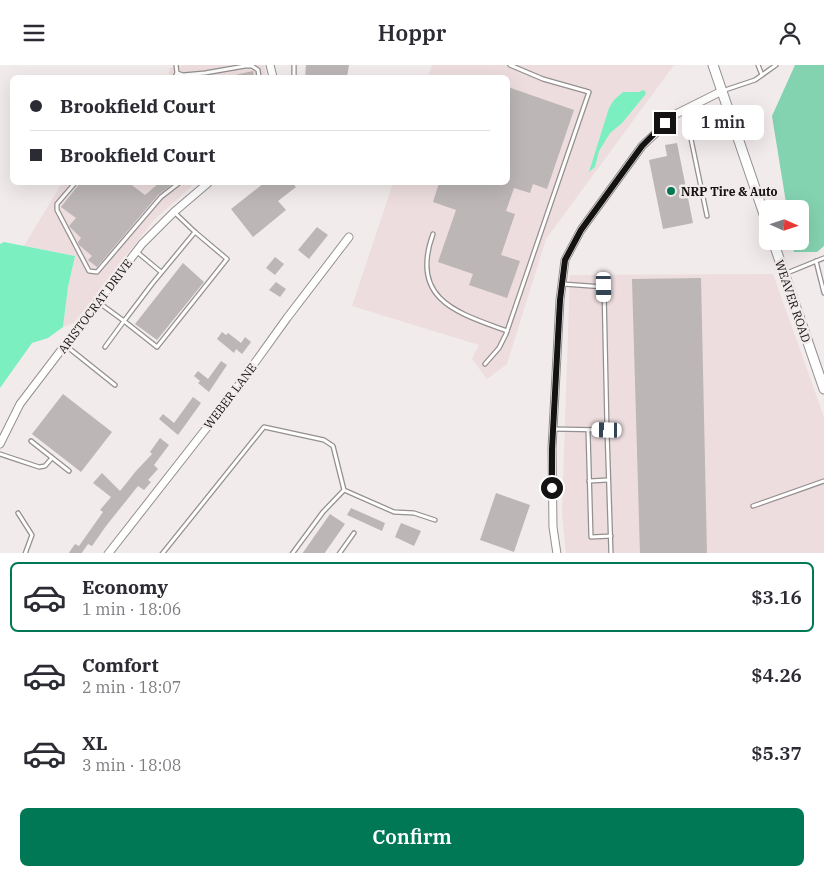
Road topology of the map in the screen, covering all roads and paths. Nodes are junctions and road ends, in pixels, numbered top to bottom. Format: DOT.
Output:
graph roads {
  1 [pos="176,65"];
  2 [pos="510,65"];
  3 [pos="713,65"];
  4 [pos="758,65"];
  5 [pos="776,65"];
  6 [pos="177,73"];
  7 [pos="183,75"];
  8 [pos="183,75"];
  9 [pos="259,75"];
  10 [pos="762,75"];
  11 [pos="722,91"];
  12 [pos="685,109"];
  13 [pos="73,185"];
  14 [pos="176,185"];
  15 [pos="206,185"];
  16 [pos="759,200"];
  17 [pos="174,212"];
  18 [pos="706,216"];
  19 [pos="195,232"];
  20 [pos="433,234"];
  21 [pos="349,237"];
  22 [pos="775,250"];
  23 [pos="136,252"];
  24 [pos="824,258"];
  25 [pos="816,261"];
  26 [pos="161,273"];
  27 [pos="784,274"];
  28 [pos="562,284"];
  29 [pos="824,293"];
  30 [pos="98,302"];
  31 [pos="124,321"];
  32 [pos="507,331"];
  33 [pos="65,345"];
  34 [pos="105,347"];
  35 [pos="485,364"];
  36 [pos="116,385"];
  37 [pos="824,389"];
  38 [pos="553,429"];
  39 [pos="588,430"];
  40 [pos="607,430"];
  41 [pos="31,441"];
  42 [pos="0,444"];
  43 [pos="0,454"];
  44 [pos="52,458"];
  45 [pos="69,471"];
  46 [pos="609,479"];
  47 [pos="589,481"];
  48 [pos="824,481"];
  49 [pos="344,490"];
  50 [pos="753,506"];
  51 [pos="18,513"];
  52 [pos="435,520"];
  53 [pos="354,533"];
  54 [pos="610,536"];
  55 [pos="25,553"];
  56 [pos="108,553"];
  57 [pos="162,553"];
  58 [pos="292,553"];
  59 [pos="339,553"];
  60 [pos="557,553"];
  61 [pos="611,553"];
  1 -- 6 [label="lane"];
  2 -- 32 [label="lane"];
  3 -- 11 [label="main road"];
  4 -- 10 [label="lane"];
  5 -- 10 [label="lane"];
  6 -- 7 [label="lane"];
  8 -- 9 [label="lane"];
  10 -- 11 [label="lane"];
  11 -- 12 [label="street"];
  11 -- 16 [label="main road"];
  12 -- 18 [label="lane"];
  12 -- 28 [label="street"];
  13 -- 14 [label="lane"];
  15 -- 17 [label="street, ARISTOCRAT DRIVE"];
  17 -- 19 [label="lane"];
  17 -- 23 [label="street, ARISTOCRAT DRIVE"];
  19 -- 26 [label="lane"];
  19 -- 31 [label="lane"];
  20 -- 32 [label="lane"];
  21 -- 56 [label="street, WEBER LANE"];
  22 -- 27 [label="main road, WEAVER ROAD"];
  23 -- 26 [label="lane"];
  23 -- 30 [label="street, ARISTOCRAT DRIVE"];
  24 -- 25 [label="lane"];
  25 -- 27 [label="lane"];
  25 -- 29 [label="lane"];
  26 -- 31 [label="lane"];
  27 -- 37 [label="main road, WEAVER ROAD"];
  28 -- 38 [label="street"];
  28 -- 40 [label="lane"];
  30 -- 31 [label="lane"];
  30 -- 33 [label="street, ARISTOCRAT DRIVE"];
  31 -- 34 [label="lane"];
  32 -- 35 [label="lane"];
  33 -- 36 [label="lane"];
  33 -- 42 [label="street, ARISTOCRAT DRIVE"];
  38 -- 39 [label="lane"];
  38 -- 60 [label="street"];
  39 -- 40 [label="lane"];
  39 -- 47 [label="lane"];
  40 -- 46 [label="lane"];
  41 -- 44 [label="lane"];
  43 -- 44 [label="lane"];
  44 -- 45 [label="lane"];
  46 -- 47 [label="lane"];
  46 -- 54 [label="lane"];
  47 -- 54 [label="lane"];
  48 -- 50 [label="lane"];
  49 -- 52 [label="lane"];
  49 -- 57 [label="lane"];
  49 -- 58 [label="lane"];
  51 -- 55 [label="lane"];
  53 -- 59 [label="lane"];
  54 -- 61 [label="lane"];
}
